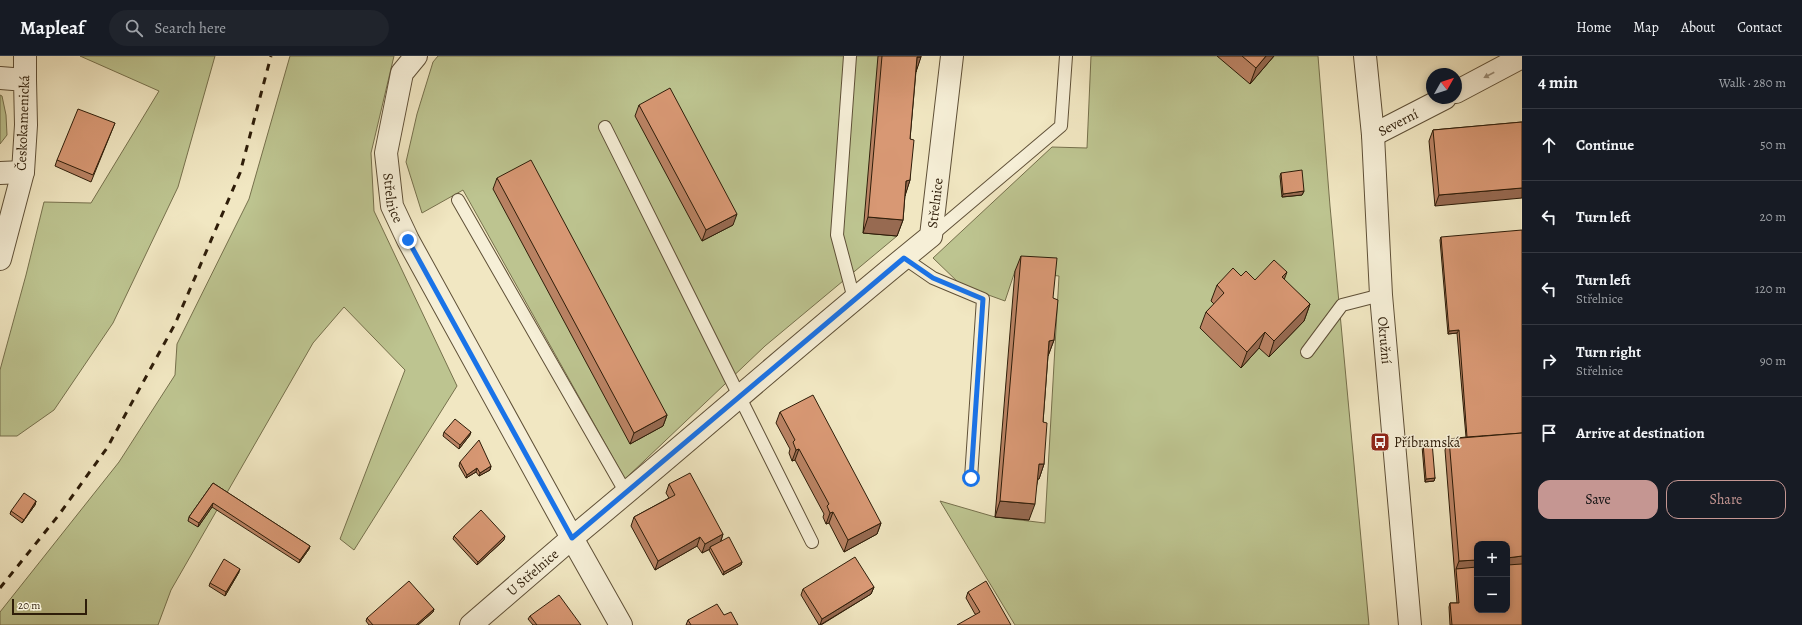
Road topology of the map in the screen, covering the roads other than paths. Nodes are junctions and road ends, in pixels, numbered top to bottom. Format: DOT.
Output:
graph roads {
  1 [pos="25,56"];
  2 [pos="416,56"];
  3 [pos="850,56"];
  4 [pos="952,56"];
  5 [pos="1066,56"];
  6 [pos="1365,56"];
  7 [pos="1522,57"];
  8 [pos="0,78"];
  9 [pos="25,80"];
  10 [pos="1462,89"];
  11 [pos="1433,104"];
  12 [pos="605,127"];
  13 [pos="1373,135"];
  14 [pos="23,172"];
  15 [pos="0,173"];
  16 [pos="458,200"];
  17 [pos="931,236"];
  18 [pos="904,258"];
  19 [pos="0,259"];
  20 [pos="1381,295"];
  21 [pos="854,299"];
  22 [pos="1307,352"];
  23 [pos="740,398"];
  24 [pos="971,478"];
  25 [pos="626,493"];
  26 [pos="572,538"];
  27 [pos="812,542"];
  28 [pos="471,625"];
  29 [pos="621,625"];
  30 [pos="1410,625"];
  1 -- 9 [label="street, Českokamenická"];
  2 -- 26 [label="street, Střelnice"];
  3 -- 21 [label="lane"];
  4 -- 17 [label="street, Střelnice"];
  5 -- 17 [label="lane"];
  6 -- 13 [label="street, Okružní"];
  7 -- 10 [label="street, one-way"];
  8 -- 9 [label="street"];
  9 -- 14 [label="street, Českokamenická"];
  11 -- 13 [label="street, Severní"];
  12 -- 23 [label="lane"];
  13 -- 20 [label="street, Okružní"];
  14 -- 15 [label="street"];
  14 -- 19 [label="street, Českokamenická"];
  16 -- 25 [label="lane"];
  17 -- 18 [label="street, Střelnice"];
  18 -- 21 [label="street, Střelnice"];
  18 -- 24 [label="lane"];
  20 -- 22 [label="lane"];
  20 -- 30 [label="street, Okružní"];
  21 -- 23 [label="street, Střelnice"];
  23 -- 25 [label="street, Střelnice"];
  23 -- 27 [label="lane"];
  25 -- 26 [label="street, Střelnice"];
  26 -- 28 [label="street, U Střelnice"];
  26 -- 29 [label="street, U Střelnice"];
}
